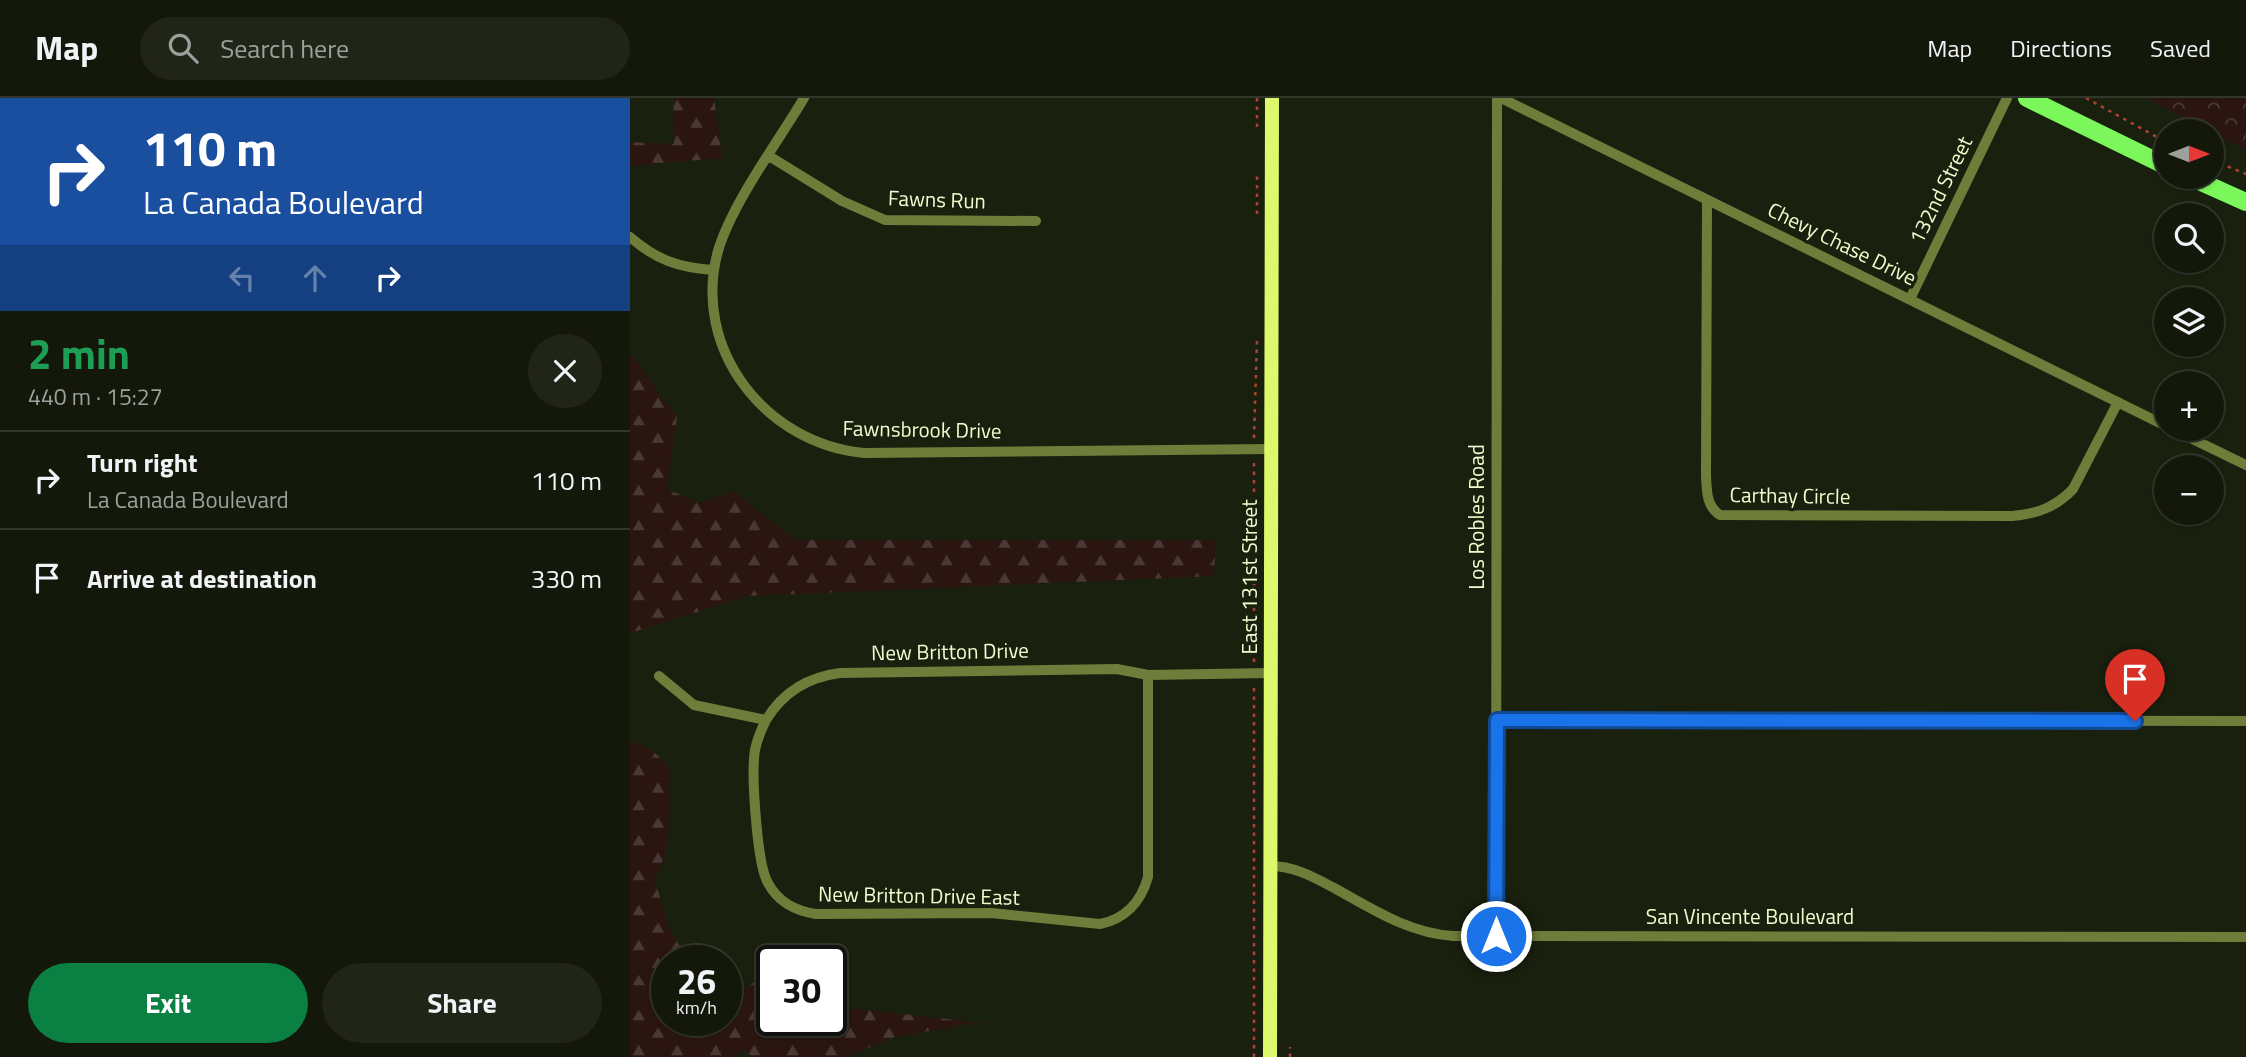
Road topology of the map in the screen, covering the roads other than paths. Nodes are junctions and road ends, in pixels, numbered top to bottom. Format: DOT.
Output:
graph roads {
  1 [pos="804,98"];
  2 [pos="1272,98"];
  3 [pos="1499,98"];
  4 [pos="2007,98"];
  5 [pos="2027,98"];
  6 [pos="769,156"];
  7 [pos="2154,160"];
  8 [pos="2217,189"];
  9 [pos="1707,200"];
  10 [pos="2246,202"];
  11 [pos="1036,221"];
  12 [pos="630,237"];
  13 [pos="714,270"];
  14 [pos="1910,299"];
  15 [pos="2118,402"];
  16 [pos="2154,420"];
  17 [pos="2197,441"];
  18 [pos="1272,449"];
  19 [pos="2246,465"];
  20 [pos="1270,673"];
  21 [pos="1148,675"];
  22 [pos="659,676"];
  23 [pos="766,720"];
  24 [pos="1497,720"];
  25 [pos="2246,721"];
  26 [pos="1270,866"];
  27 [pos="1496,936"];
  28 [pos="2246,937"];
  29 [pos="1270,1057"];
  1 -- 6 [label="street, Fawnsbrook Drive"];
  2 -- 18 [label="street, East 131st Street"];
  3 -- 9 [label="street, Chevy Chase Drive"];
  3 -- 24 [label="street, Los Robles Road"];
  4 -- 14 [label="street, 132nd Street"];
  5 -- 7 [label="main road"];
  6 -- 11 [label="street, Fawns Run"];
  6 -- 13 [label="street, Fawnsbrook Drive"];
  8 -- 10 [label="main road"];
  9 -- 14 [label="street, Chevy Chase Drive"];
  9 -- 15 [label="street, Carthay Circle"];
  12 -- 13 [label="street"];
  13 -- 18 [label="street, Fawnsbrook Drive"];
  14 -- 15 [label="street, Chevy Chase Drive"];
  15 -- 16 [label="street, Chevy Chase Drive"];
  17 -- 19 [label="street"];
  18 -- 20 [label="street, East 131st Street"];
  20 -- 21 [label="street, New Britton Drive"];
  20 -- 26 [label="street, East 131st Street"];
  21 -- 23 [label="street, New Britton Drive"];
  21 -- 23 [label="street, New Britton Drive East"];
  22 -- 23 [label="street"];
  24 -- 25 [label="street"];
  24 -- 27 [label="street, Los Robles Road"];
  26 -- 27 [label="street, San Vincente Boulevard"];
  26 -- 29 [label="street, East 131st Street"];
  27 -- 28 [label="street, San Vincente Boulevard"];
}
